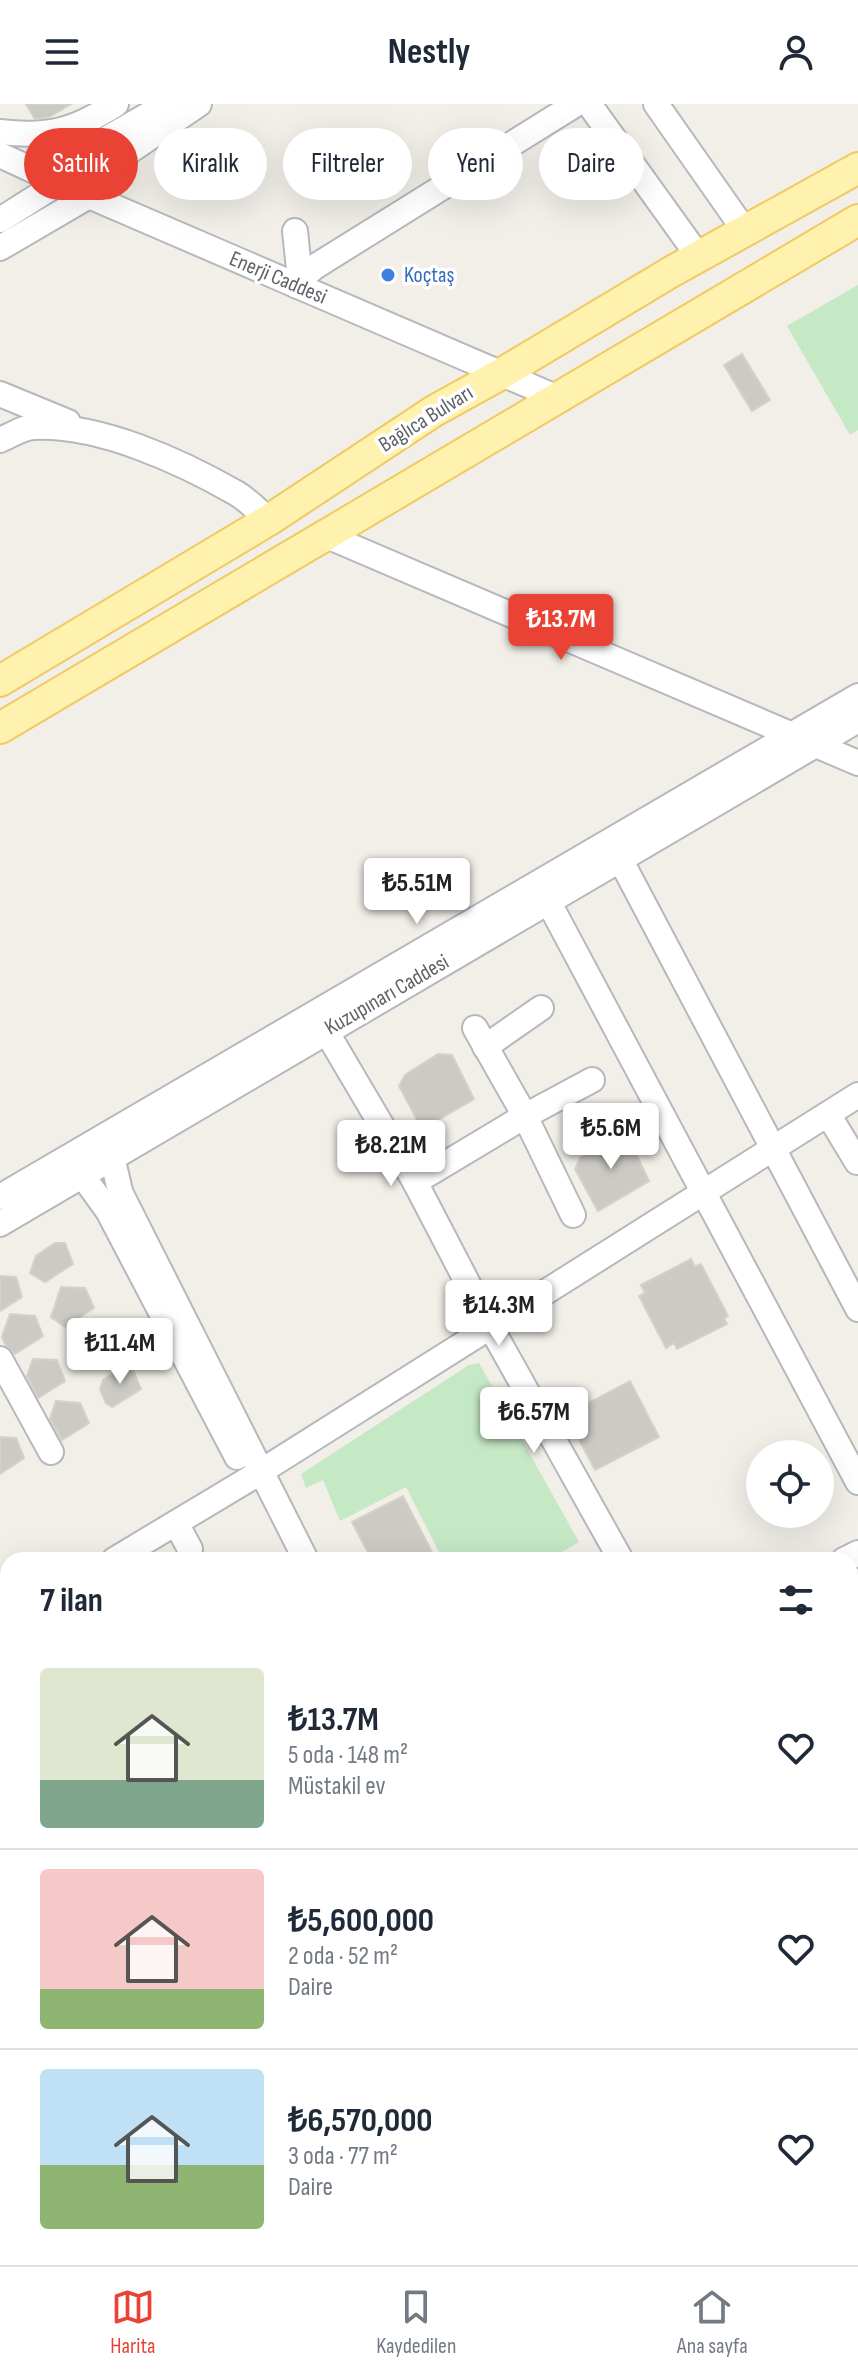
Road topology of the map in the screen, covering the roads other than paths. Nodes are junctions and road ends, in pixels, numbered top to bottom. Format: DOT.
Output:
graph roads {
  1 [pos="116,104"];
  2 [pos="167,104"];
  3 [pos="199,104"];
  4 [pos="576,104"];
  5 [pos="589,104"];
  6 [pos="656,104"];
  7 [pos="125,128"];
  8 [pos="0,132"];
  9 [pos="138,145"];
  10 [pos="0,155"];
  11 [pos="24,166"];
  12 [pos="858,168"];
  13 [pos="32,200"];
  14 [pos="82,200"];
  15 [pos="99,200"];
  16 [pos="0,220"];
  17 [pos="858,220"];
  18 [pos="295,231"];
  19 [pos="745,231"];
  20 [pos="0,248"];
  21 [pos="699,257"];
  22 [pos="298,282"];
  23 [pos="501,374"];
  24 [pos="0,394"];
  25 [pos="558,398"];
  26 [pos="91,432"];
  27 [pos="0,440"];
  28 [pos="269,520"];
  29 [pos="327,536"];
  30 [pos="0,681"];
  31 [pos="858,696"];
  32 [pos="858,720"];
  33 [pos="0,728"];
  34 [pos="792,735"];
  35 [pos="815,745"];
  36 [pos="858,763"];
  37 [pos="620,859"];
  38 [pos="548,901"];
  39 [pos="541,1008"];
  40 [pos="326,1031"];
  41 [pos="592,1080"];
  42 [pos="858,1095"];
  43 [pos="828,1114"];
  44 [pos="525,1116"];
  45 [pos="107,1147"];
  46 [pos="772,1148"];
  47 [pos="857,1162"];
  48 [pos="77,1165"];
  49 [pos="415,1182"];
  50 [pos="702,1194"];
  51 [pos="0,1197"];
  52 [pos="573,1215"];
  53 [pos="0,1224"];
  54 [pos="858,1309"];
  55 [pos="490,1326"];
  56 [pos="0,1359"];
  57 [pos="51,1452"];
  58 [pos="256,1475"];
  59 [pos="858,1482"];
  60 [pos="176,1523"];
  61 [pos="190,1549"];
  62 [pos="127,1552"];
  63 [pos="285,1552"];
  64 [pos="301,1552"];
  65 [pos="617,1552"];
  1 -- 8 [label="street"];
  2 -- 7 [label="street"];
  3 -- 9 [label="street"];
  4 -- 22 [label="street"];
  5 -- 21 [label="street"];
  6 -- 19 [label="street"];
  10 -- 11 [label="street, Enerji Caddesi"];
  12 -- 19 [label="main road, Bağlıca Bulvarı"];
  13 -- 16 [label="street"];
  14 -- 20 [label="street"];
  15 -- 22 [label="street, Enerji Caddesi"];
  17 -- 25 [label="main road"];
  18 -- 22 [label="street"];
  19 -- 21 [label="main road, Bağlıca Bulvarı"];
  21 -- 23 [label="main road, Bağlıca Bulvarı"];
  22 -- 23 [label="street, Enerji Caddesi"];
  23 -- 25 [label="street, Enerji Caddesi"];
  23 -- 28 [label="main road, Bağlıca Bulvarı"];
  24 -- 26 [label="street"];
  25 -- 29 [label="main road"];
  26 -- 27 [label="street"];
  26 -- 28 [label="street"];
  28 -- 30 [label="main road, Bağlıca Bulvarı"];
  29 -- 33 [label="main road"];
  29 -- 34 [label="street"];
  31 -- 34 [label="street, Kuzupınarı Caddesi"];
  32 -- 35 [label="street, Kuzupınarı Caddesi"];
  34 -- 35 [label="street"];
  34 -- 45 [label="street, Kuzupınarı Caddesi"];
  35 -- 36 [label="street"];
  35 -- 37 [label="street, Kuzupınarı Caddesi"];
  37 -- 38 [label="street, Kuzupınarı Caddesi"];
  37 -- 46 [label="street"];
  38 -- 40 [label="street, Kuzupınarı Caddesi"];
  38 -- 50 [label="street"];
  39 -- 44 [label="street"];
  40 -- 45 [label="street, Kuzupınarı Caddesi"];
  40 -- 49 [label="street"];
  41 -- 44 [label="street"];
  42 -- 43 [label="street"];
  43 -- 46 [label="street"];
  43 -- 47 [label="street"];
  44 -- 49 [label="street"];
  44 -- 52 [label="street"];
  45 -- 48 [label="street, Kuzupınarı Caddesi"];
  45 -- 58 [label="street"];
  46 -- 50 [label="street"];
  46 -- 54 [label="street"];
  48 -- 51 [label="street, Kuzupınarı Caddesi"];
  48 -- 53 [label="street, Kuzupınarı Caddesi"];
  48 -- 58 [label="street"];
  49 -- 55 [label="street"];
  50 -- 55 [label="street"];
  50 -- 59 [label="street"];
  55 -- 58 [label="street"];
  55 -- 65 [label="street"];
  56 -- 57 [label="street"];
  58 -- 60 [label="street"];
  58 -- 63 [label="street"];
  58 -- 64 [label="street"];
  60 -- 61 [label="street"];
  60 -- 62 [label="street"];
}
